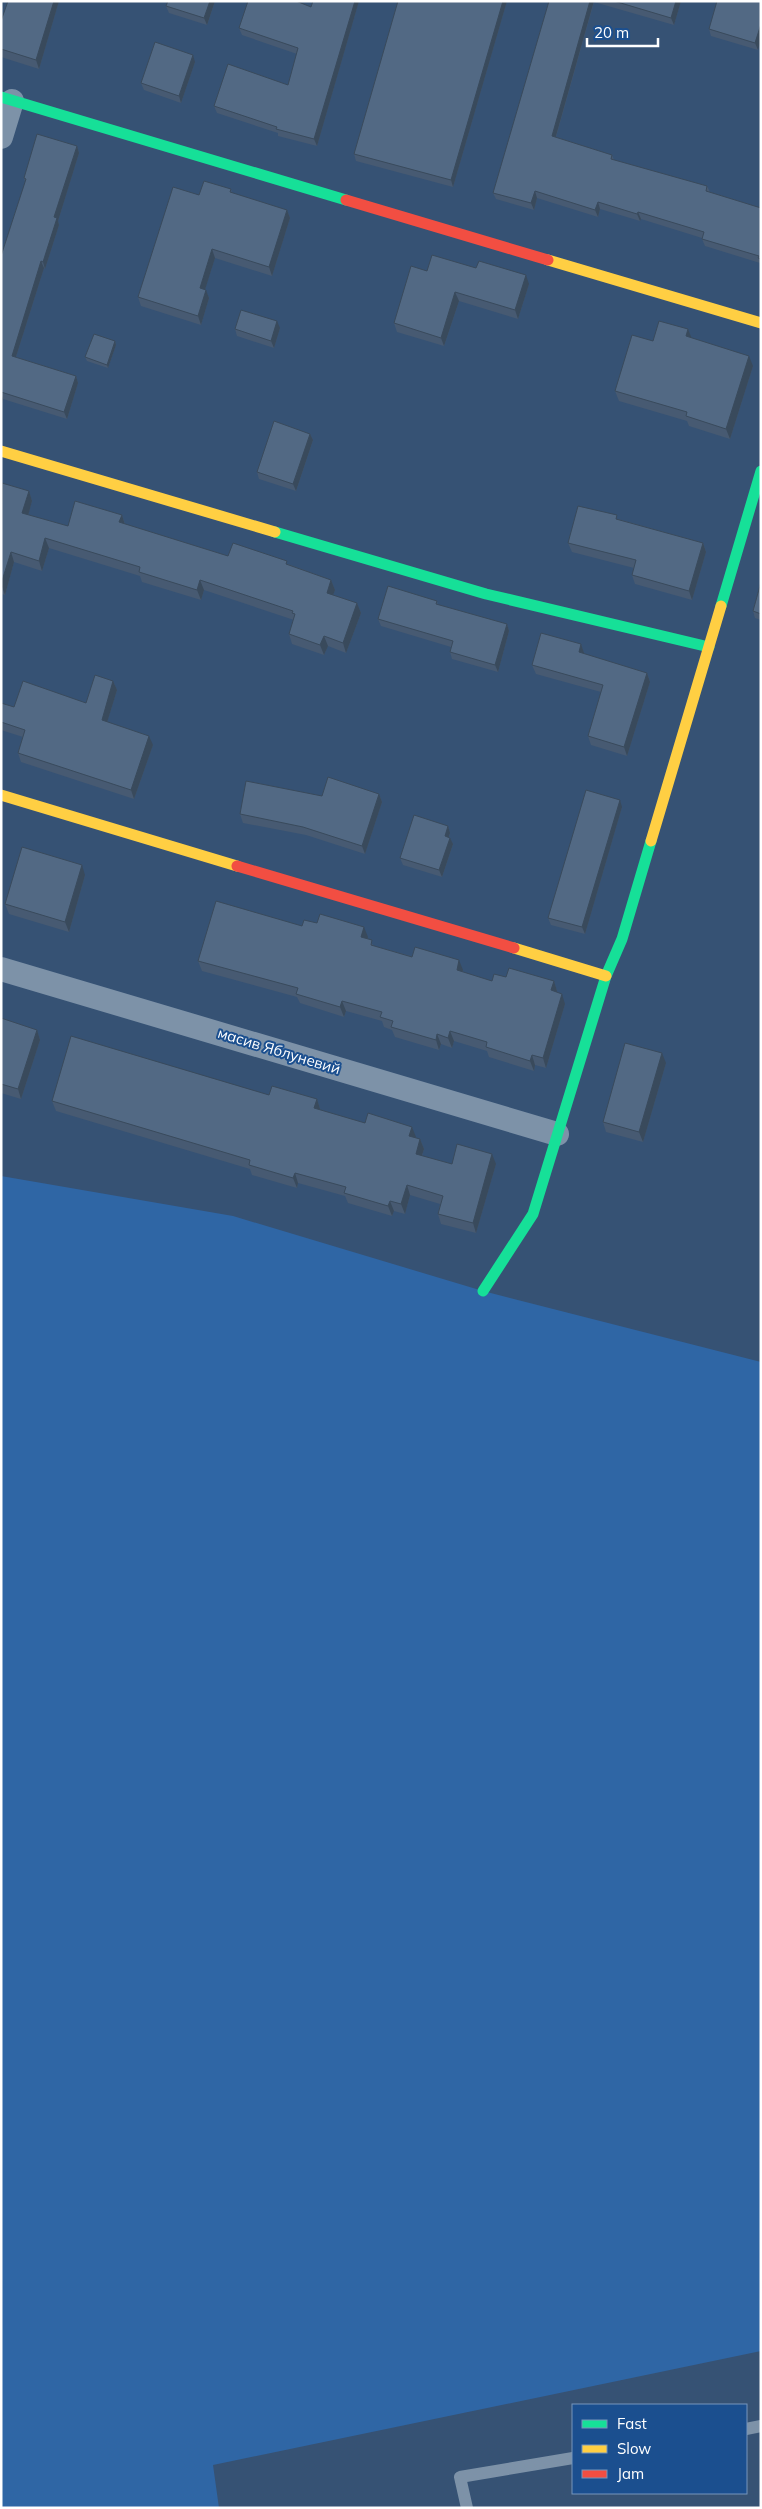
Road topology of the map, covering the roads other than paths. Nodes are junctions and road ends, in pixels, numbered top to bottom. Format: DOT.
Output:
graph roads {
  1 [pos="7,99"];
  2 [pos="1,137"];
  3 [pos="761,323"];
  4 [pos="1,451"];
  5 [pos="761,471"];
  6 [pos="709,647"];
  7 [pos="1,795"];
  8 [pos="1,969"];
  9 [pos="606,976"];
  10 [pos="557,1134"];
  11 [pos="483,1291"];
  12 [pos="761,2426"];
  13 [pos="747,2429"];
  14 [pos="572,2458"];
  15 [pos="467,2508"];
  1 -- 2 [label="street"];
  1 -- 3 [label="street"];
  4 -- 6 [label="street"];
  5 -- 6 [label="street"];
  6 -- 9 [label="street"];
  7 -- 9 [label="street"];
  8 -- 10 [label="street, масив Яблуневий"];
  9 -- 10 [label="street"];
  10 -- 11 [label="street"];
  12 -- 13 [label="lane"];
  14 -- 15 [label="lane"];
}
